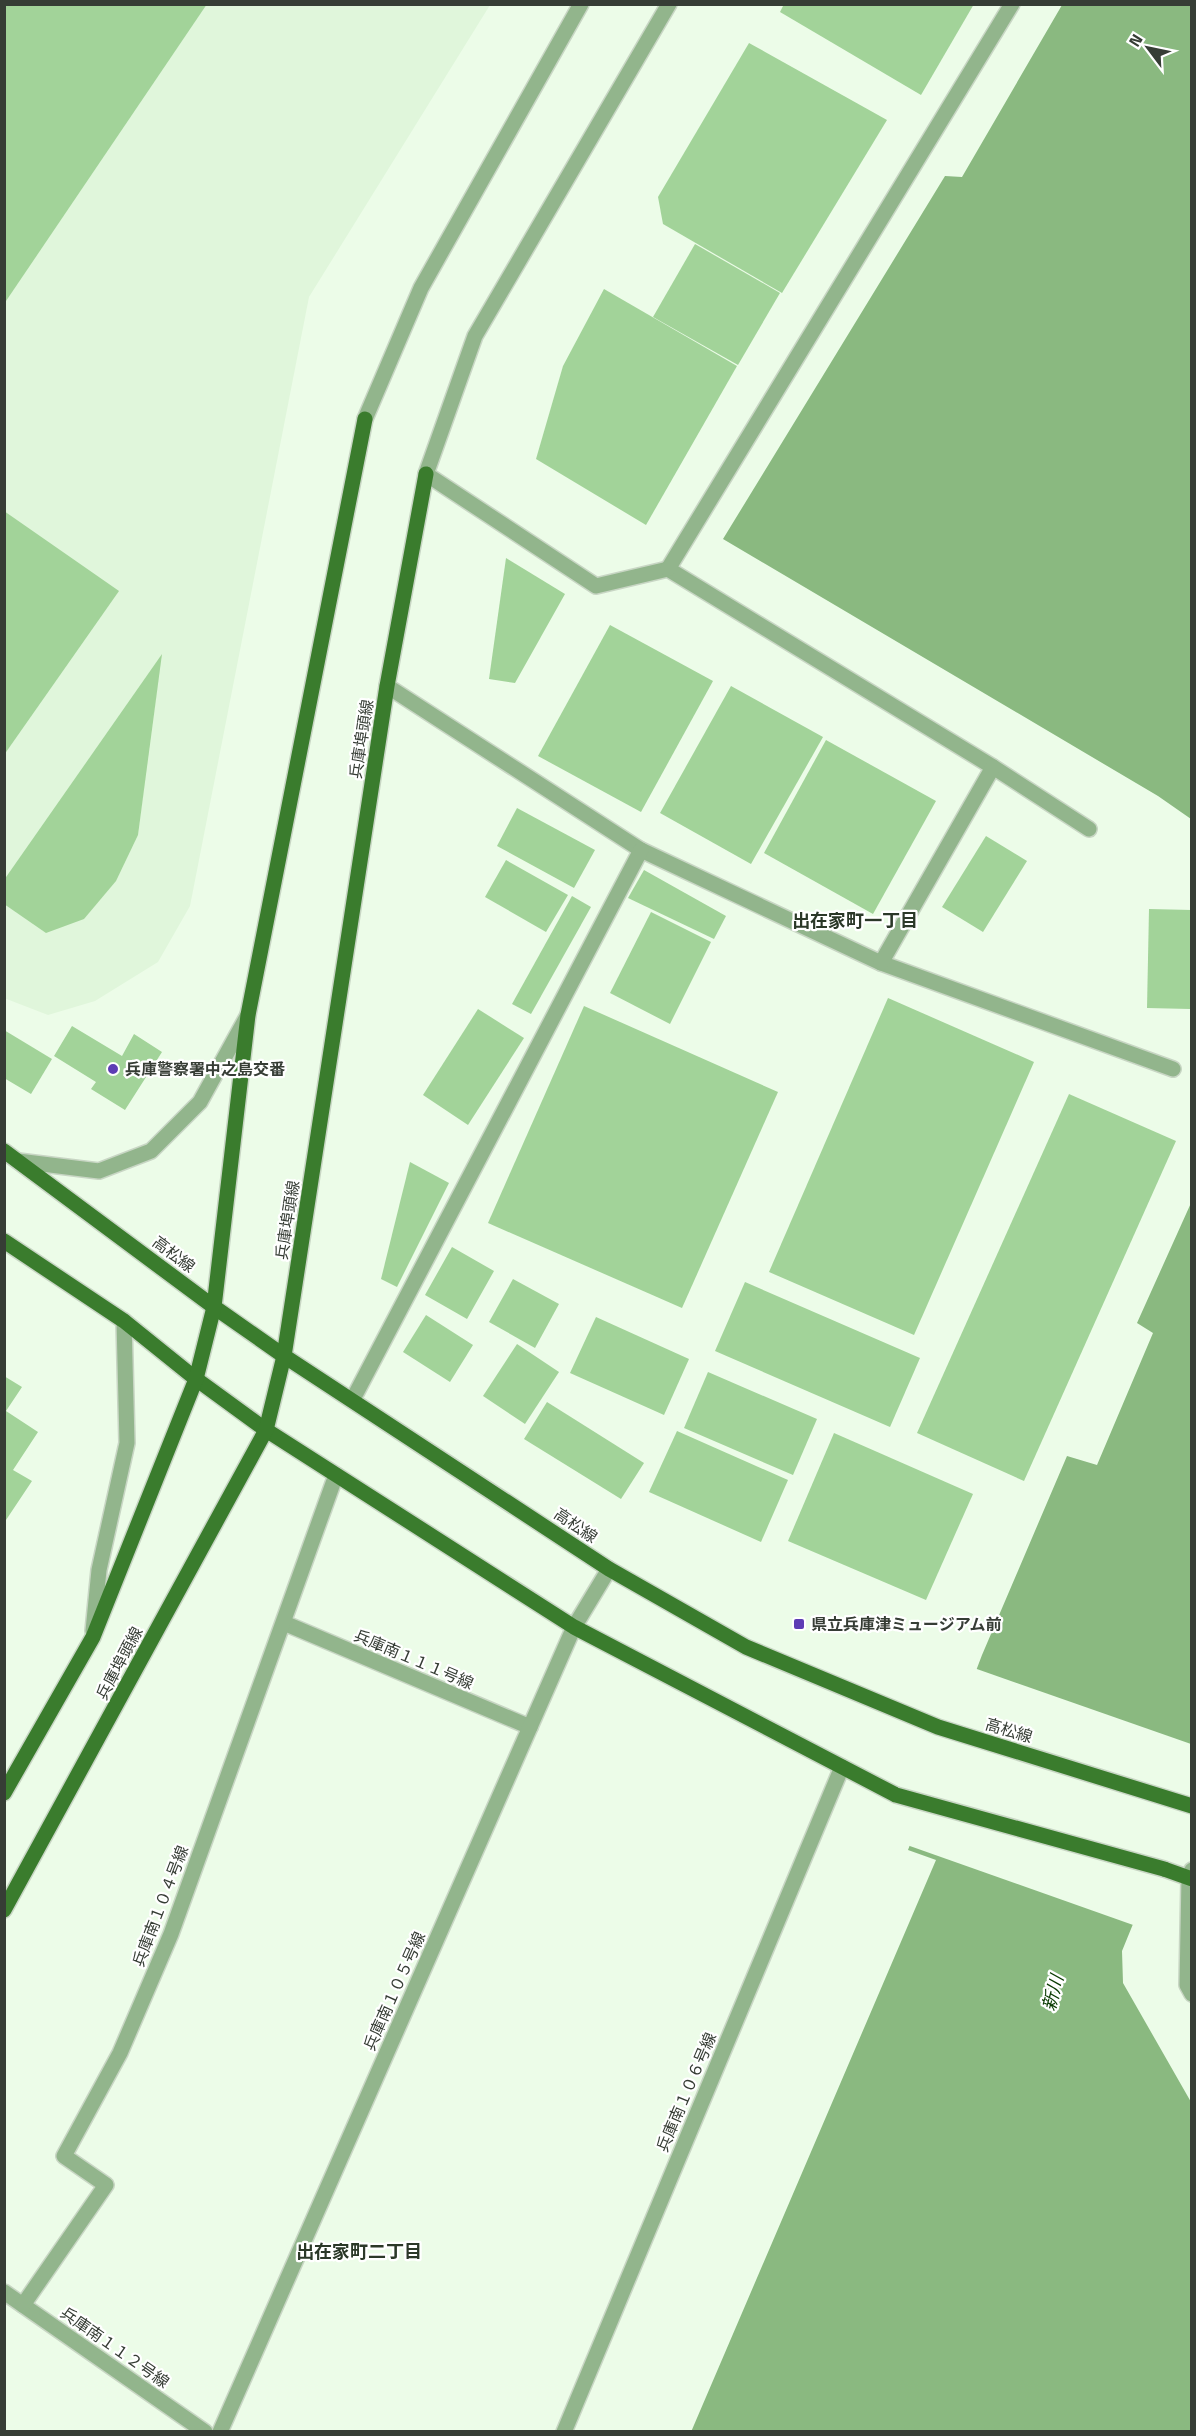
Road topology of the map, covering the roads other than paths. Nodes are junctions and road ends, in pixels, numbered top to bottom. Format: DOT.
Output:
graph roads {
  1 [pos="581,4"];
  2 [pos="669,4"];
  3 [pos="1012,4"];
  4 [pos="364,419"];
  5 [pos="426,474"];
  6 [pos="668,569"];
  7 [pos="387,686"];
  8 [pos="993,767"];
  9 [pos="1089,829"];
  10 [pos="641,850"];
  11 [pos="882,963"];
  12 [pos="248,1015"];
  13 [pos="1173,1069"];
  14 [pos="4,1151"];
  15 [pos="18,1161"];
  16 [pos="4,1241"];
  17 [pos="214,1307"];
  18 [pos="124,1321"];
  19 [pos="284,1356"];
  20 [pos="196,1379"];
  21 [pos="353,1399"];
  22 [pos="266,1430"];
  23 [pos="336,1475"];
  24 [pos="609,1569"];
  25 [pos="284,1623"];
  26 [pos="574,1627"];
  27 [pos="93,1637"];
  28 [pos="530,1728"];
  29 [pos="842,1767"];
  30 [pos="4,1793"];
  31 [pos="1190,1805"];
  32 [pos="1191,1876"];
  33 [pos="4,1910"];
  34 [pos="1191,1994"];
  35 [pos="4,2292"];
  36 [pos="23,2305"];
  37 [pos="205,2432"];
  38 [pos="220,2432"];
  39 [pos="564,2432"];
  1 -- 4 [label="street"];
  2 -- 5 [label="street"];
  3 -- 6 [label="street"];
  4 -- 12 [label="main road"];
  5 -- 6 [label="street"];
  5 -- 7 [label="main road, 兵庫埠頭線"];
  6 -- 8 [label="street"];
  7 -- 10 [label="street"];
  7 -- 19 [label="main road, 兵庫埠頭線"];
  8 -- 9 [label="street"];
  8 -- 11 [label="street"];
  10 -- 11 [label="street"];
  10 -- 21 [label="street"];
  11 -- 13 [label="street"];
  12 -- 15 [label="street"];
  12 -- 17 [label="main road"];
  14 -- 15 [label="main road, 高松線"];
  15 -- 17 [label="main road, 高松線"];
  16 -- 18 [label="main road"];
  17 -- 19 [label="main road, 高松線"];
  17 -- 20 [label="main road"];
  18 -- 20 [label="main road"];
  18 -- 27 [label="street"];
  19 -- 21 [label="main road, 高松線"];
  19 -- 22 [label="main road, 兵庫埠頭線"];
  20 -- 22 [label="main road"];
  20 -- 27 [label="main road"];
  21 -- 24 [label="main road, 高松線"];
  22 -- 23 [label="main road"];
  22 -- 33 [label="main road, 兵庫埠頭線"];
  23 -- 25 [label="street, 兵庫南１０４号線"];
  23 -- 26 [label="main road"];
  24 -- 26 [label="street, 兵庫南１０５号線"];
  24 -- 31 [label="main road, 高松線"];
  25 -- 28 [label="street, 兵庫南１１１号線"];
  25 -- 36 [label="street, 兵庫南１０４号線"];
  26 -- 28 [label="street, 兵庫南１０５号線"];
  26 -- 29 [label="main road"];
  27 -- 30 [label="main road"];
  28 -- 38 [label="street, 兵庫南１０５号線"];
  29 -- 32 [label="main road, bridge"];
  29 -- 39 [label="street, 兵庫南１０６号線"];
  32 -- 34 [label="street"];
  35 -- 36 [label="street, 兵庫南１１２号線"];
  36 -- 37 [label="street, 兵庫南１１２号線"];
}
